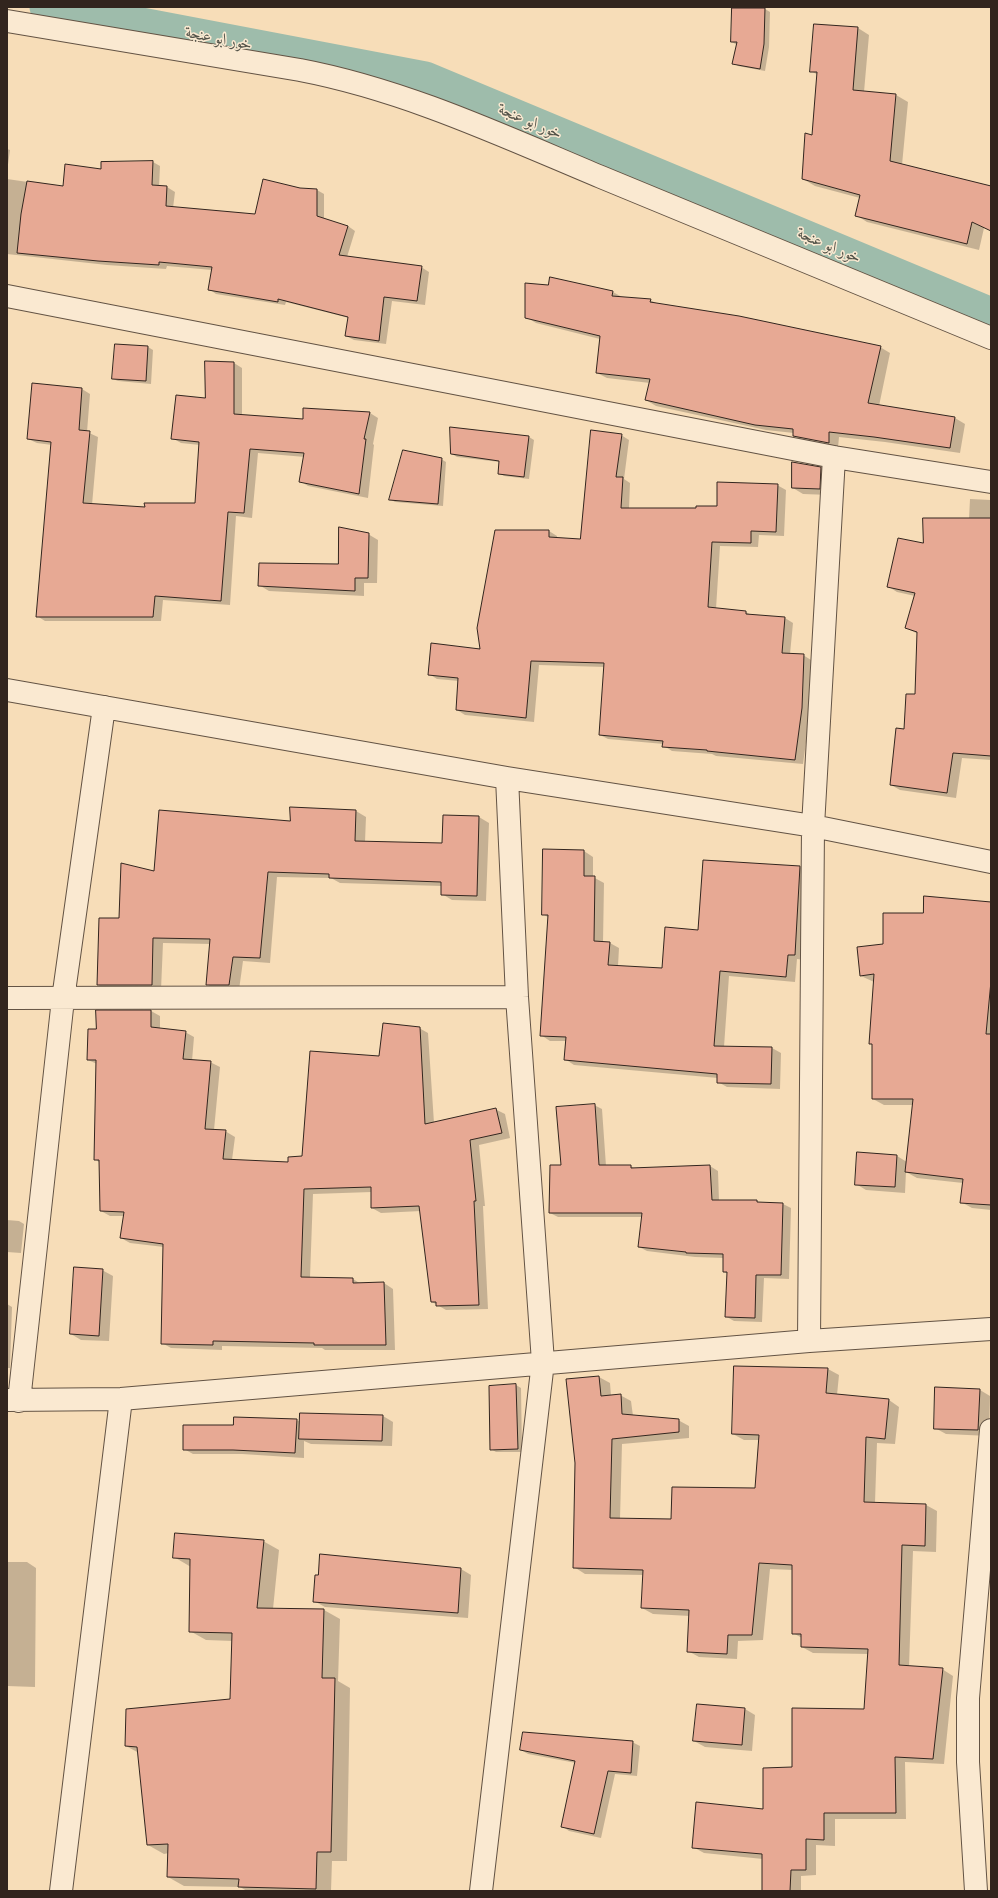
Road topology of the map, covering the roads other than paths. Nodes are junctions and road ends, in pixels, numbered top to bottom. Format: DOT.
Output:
graph roads {
  1 [pos="7,21"];
  2 [pos="7,296"];
  3 [pos="991,338"];
  4 [pos="834,457"];
  5 [pos="991,482"];
  6 [pos="7,690"];
  7 [pos="104,707"];
  8 [pos="507,778"];
  9 [pos="813,826"];
  10 [pos="991,862"];
  11 [pos="518,997"];
  12 [pos="7,998"];
  13 [pos="63,999"];
  14 [pos="991,1329"];
  15 [pos="809,1341"];
  16 [pos="543,1362"];
  17 [pos="121,1399"];
  18 [pos="13,1401"];
  19 [pos="991,1430"];
  20 [pos="61,1891"];
  21 [pos="481,1891"];
  22 [pos="976,1891"];
  1 -- 3 [label="street"];
  2 -- 4 [label="street"];
  4 -- 5 [label="street"];
  4 -- 9 [label="street"];
  6 -- 7 [label="street"];
  7 -- 8 [label="street"];
  7 -- 13 [label="street"];
  8 -- 9 [label="street"];
  8 -- 11 [label="street"];
  9 -- 10 [label="street"];
  9 -- 15 [label="street"];
  11 -- 13 [label="street"];
  11 -- 16 [label="street"];
  12 -- 13 [label="street"];
  13 -- 18 [label="street"];
  14 -- 15 [label="street"];
  15 -- 16 [label="street"];
  16 -- 17 [label="street"];
  16 -- 21 [label="street"];
  17 -- 18 [label="street"];
  17 -- 20 [label="street"];
  19 -- 22 [label="street"];
}
